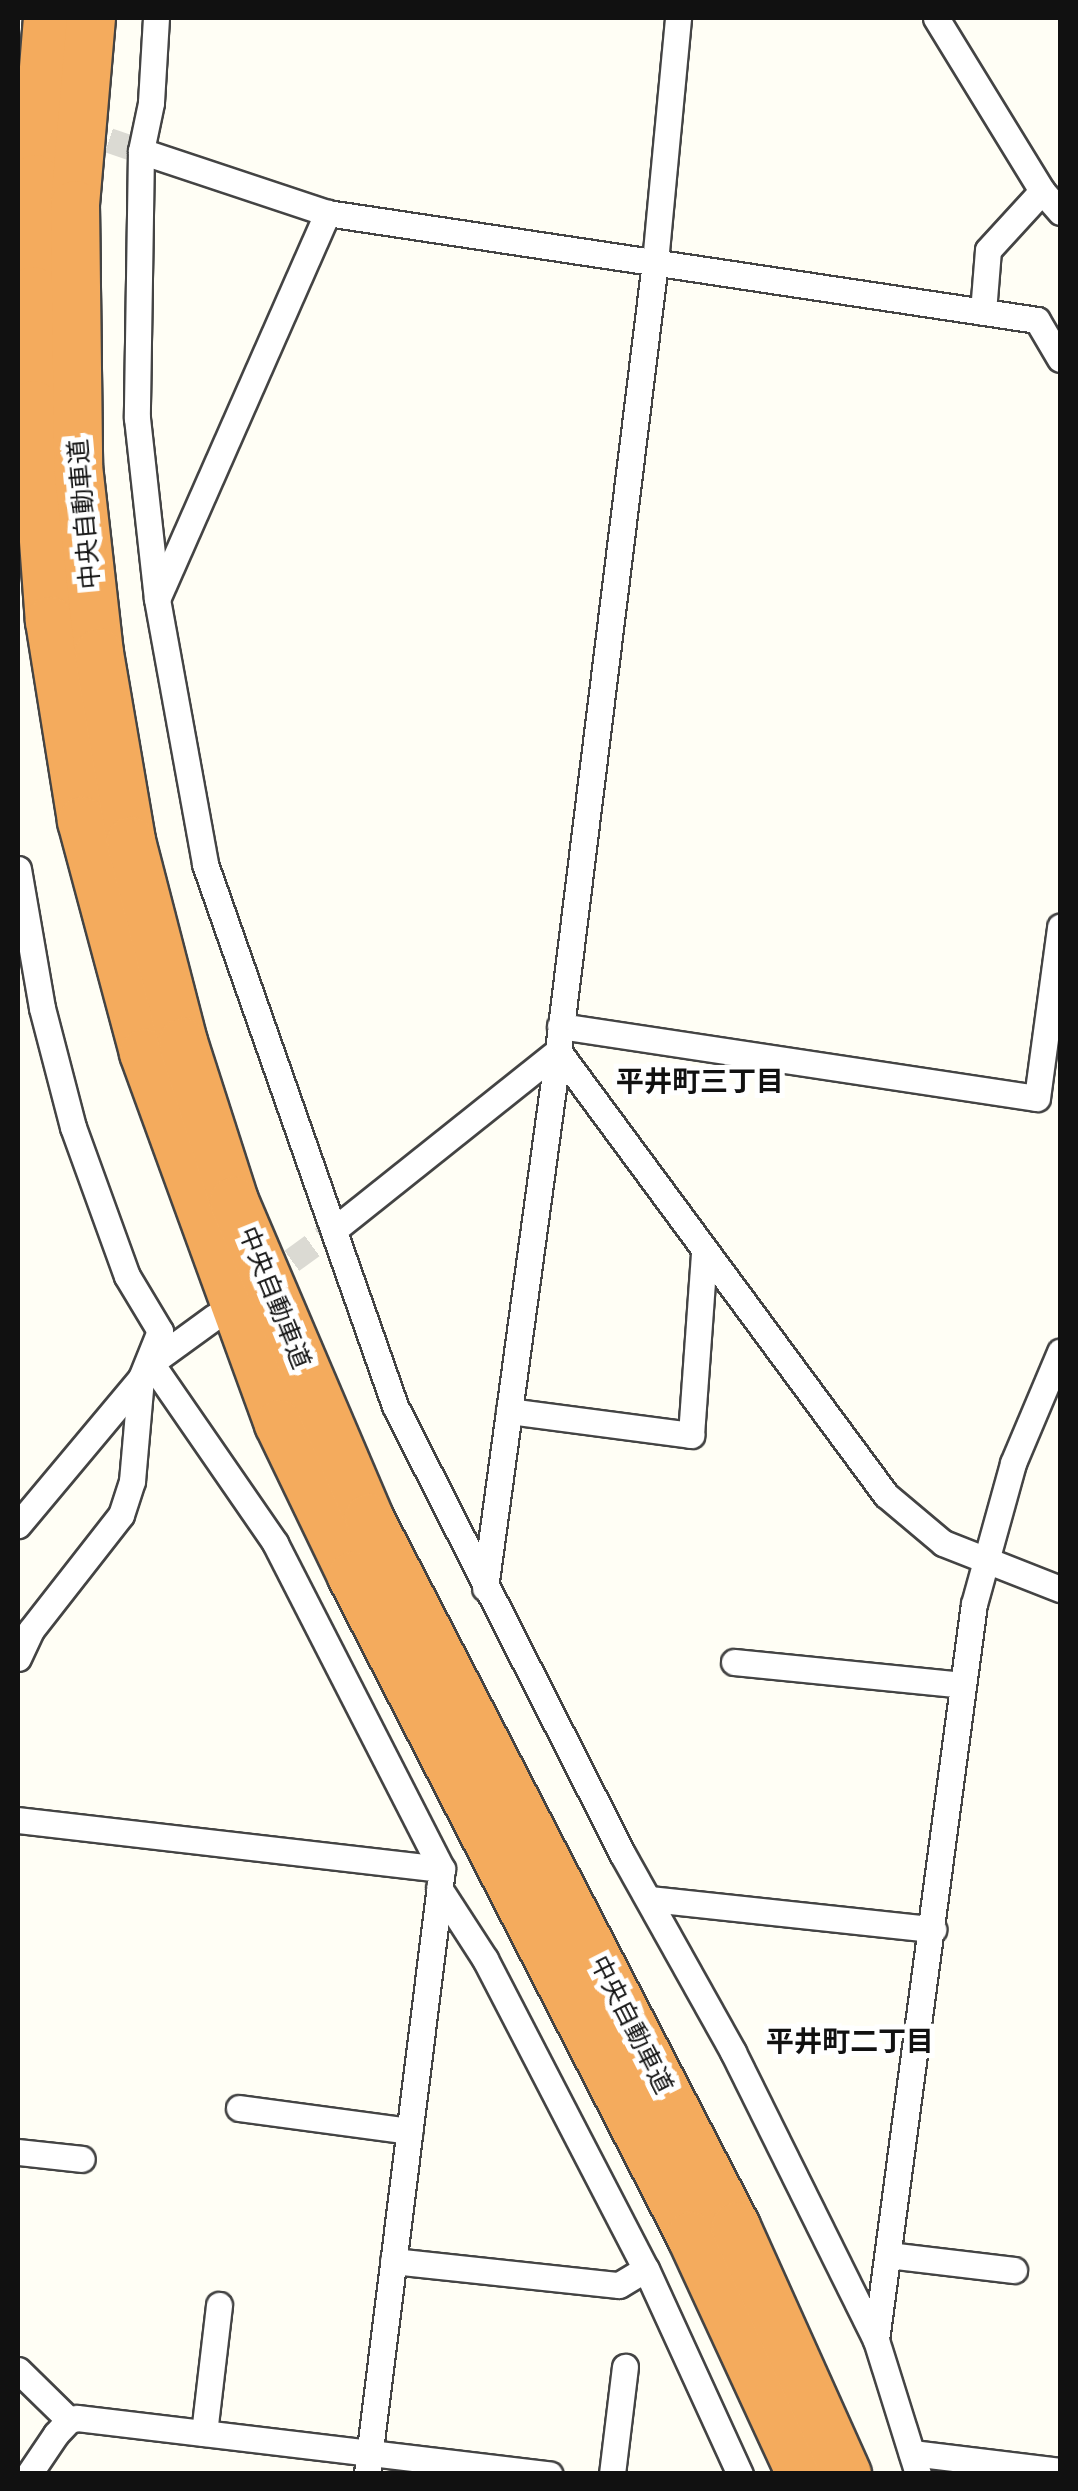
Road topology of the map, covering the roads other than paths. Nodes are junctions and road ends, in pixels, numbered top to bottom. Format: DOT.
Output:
graph roads {
  1 [pos="48,18"];
  2 [pos="92,18"];
  3 [pos="156,18"];
  4 [pos="678,18"];
  5 [pos="936,18"];
  6 [pos="141,151"];
  7 [pos="1042,191"];
  8 [pos="327,212"];
  9 [pos="1060,212"];
  10 [pos="655,262"];
  11 [pos="983,312"];
  12 [pos="1060,360"];
  13 [pos="157,599"];
  14 [pos="18,869"];
  15 [pos="1060,927"];
  16 [pos="559,1038"];
  17 [pos="1049,1100"];
  18 [pos="335,1230"];
  19 [pos="704,1253"];
  20 [pos="214,1317"];
  21 [pos="1060,1352"];
  22 [pos="146,1371"];
  23 [pos="509,1411"];
  24 [pos="18,1525"];
  25 [pos="986,1560"];
  26 [pos="485,1588"];
  27 [pos="1060,1589"];
  28 [pos="18,1658"];
  29 [pos="734,1662"];
  30 [pos="963,1685"];
  31 [pos="18,1820"];
  32 [pos="441,1879"];
  33 [pos="650,1899"];
  34 [pos="933,1929"];
  35 [pos="239,2108"];
  36 [pos="409,2130"];
  37 [pos="18,2152"];
  38 [pos="82,2159"];
  39 [pos="888,2256"];
  40 [pos="393,2261"];
  41 [pos="646,2270"];
  42 [pos="1014,2270"];
  43 [pos="219,2304"];
  44 [pos="876,2340"];
  45 [pos="625,2367"];
  46 [pos="18,2370"];
  47 [pos="69,2420"];
  48 [pos="204,2433"];
  49 [pos="368,2463"];
  50 [pos="915,2463"];
  51 [pos="1060,2471"];
  52 [pos="29,2474"];
  53 [pos="550,2474"];
  54 [pos="612,2474"];
  55 [pos="740,2474"];
  56 [pos="800,2474"];
  57 [pos="847,2474"];
  1 -- 56 [label="highway, 中央自動車道"];
  2 -- 57 [label="highway, 中央自動車道"];
  3 -- 6 [label="street"];
  4 -- 10 [label="street"];
  5 -- 7 [label="street"];
  6 -- 8 [label="street"];
  6 -- 13 [label="street"];
  7 -- 9 [label="street"];
  7 -- 11 [label="street"];
  8 -- 10 [label="street"];
  8 -- 13 [label="street"];
  10 -- 11 [label="street"];
  10 -- 16 [label="street"];
  11 -- 12 [label="street"];
  13 -- 18 [label="street"];
  14 -- 22 [label="street"];
  15 -- 17 [label="street"];
  16 -- 17 [label="street"];
  16 -- 18 [label="street"];
  16 -- 19 [label="street"];
  16 -- 23 [label="street"];
  18 -- 26 [label="street"];
  19 -- 23 [label="street"];
  19 -- 25 [label="street"];
  20 -- 22 [label="street"];
  21 -- 25 [label="street"];
  22 -- 24 [label="street"];
  22 -- 28 [label="street"];
  22 -- 32 [label="street"];
  23 -- 26 [label="street"];
  25 -- 27 [label="street"];
  25 -- 30 [label="street"];
  26 -- 33 [label="street"];
  29 -- 30 [label="street"];
  30 -- 34 [label="street"];
  31 -- 32 [label="street"];
  32 -- 36 [label="street"];
  32 -- 41 [label="street"];
  33 -- 34 [label="street"];
  33 -- 44 [label="street"];
  34 -- 39 [label="street"];
  35 -- 36 [label="street"];
  36 -- 40 [label="street"];
  37 -- 38 [label="street"];
  39 -- 42 [label="street"];
  39 -- 44 [label="street"];
  40 -- 41 [label="street"];
  40 -- 49 [label="street"];
  41 -- 55 [label="street"];
  43 -- 48 [label="street"];
  44 -- 50 [label="street"];
  45 -- 54 [label="street"];
  46 -- 47 [label="street"];
  47 -- 48 [label="street"];
  47 -- 52 [label="street"];
  48 -- 49 [label="street"];
  49 -- 53 [label="street"];
  50 -- 51 [label="street"];
}
